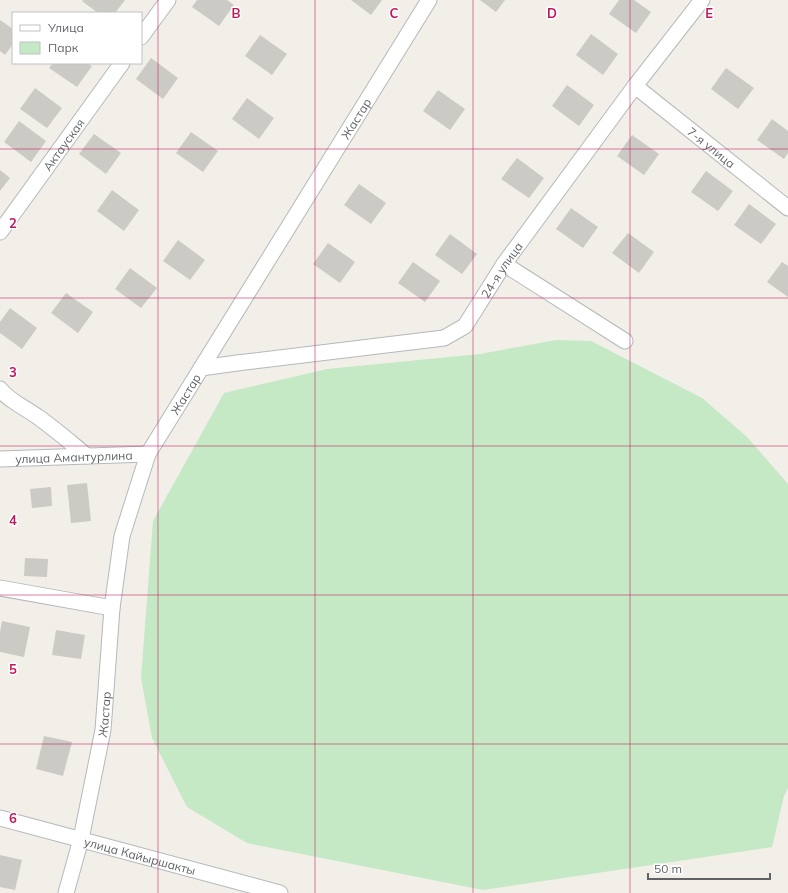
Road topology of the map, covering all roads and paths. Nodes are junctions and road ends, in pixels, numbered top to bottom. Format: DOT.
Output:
graph roads {
  1 [pos="168,0"];
  2 [pos="429,0"];
  3 [pos="702,0"];
  4 [pos="142,36"];
  5 [pos="121,64"];
  6 [pos="635,86"];
  7 [pos="788,208"];
  8 [pos="2,228"];
  9 [pos="504,264"];
  10 [pos="625,340"];
  11 [pos="201,368"];
  12 [pos="0,389"];
  13 [pos="148,454"];
  14 [pos="87,456"];
  15 [pos="0,460"];
  16 [pos="0,588"];
  17 [pos="112,608"];
  18 [pos="0,818"];
  19 [pos="81,839"];
  20 [pos="66,893"];
  21 [pos="280,893"];
  1 -- 4 [label="street"];
  2 -- 11 [label="street, Жастар"];
  3 -- 6 [label="street, 24-я улица"];
  5 -- 8 [label="street, Актауская"];
  6 -- 7 [label="street, 7-я улица"];
  6 -- 9 [label="street, 24-я улица"];
  9 -- 10 [label="street"];
  9 -- 11 [label="street, 24-я улица"];
  11 -- 13 [label="street, Жастар"];
  12 -- 14 [label="street"];
  13 -- 14 [label="street, улица Амантурлина"];
  13 -- 17 [label="street, Жастар"];
  14 -- 15 [label="street, улица Амантурлина"];
  16 -- 17 [label="street"];
  17 -- 19 [label="street, Жастар"];
  18 -- 19 [label="street, улица Кайыршакты"];
  19 -- 20 [label="street, Жастар"];
  19 -- 21 [label="street, улица Кайыршакты"];
}
